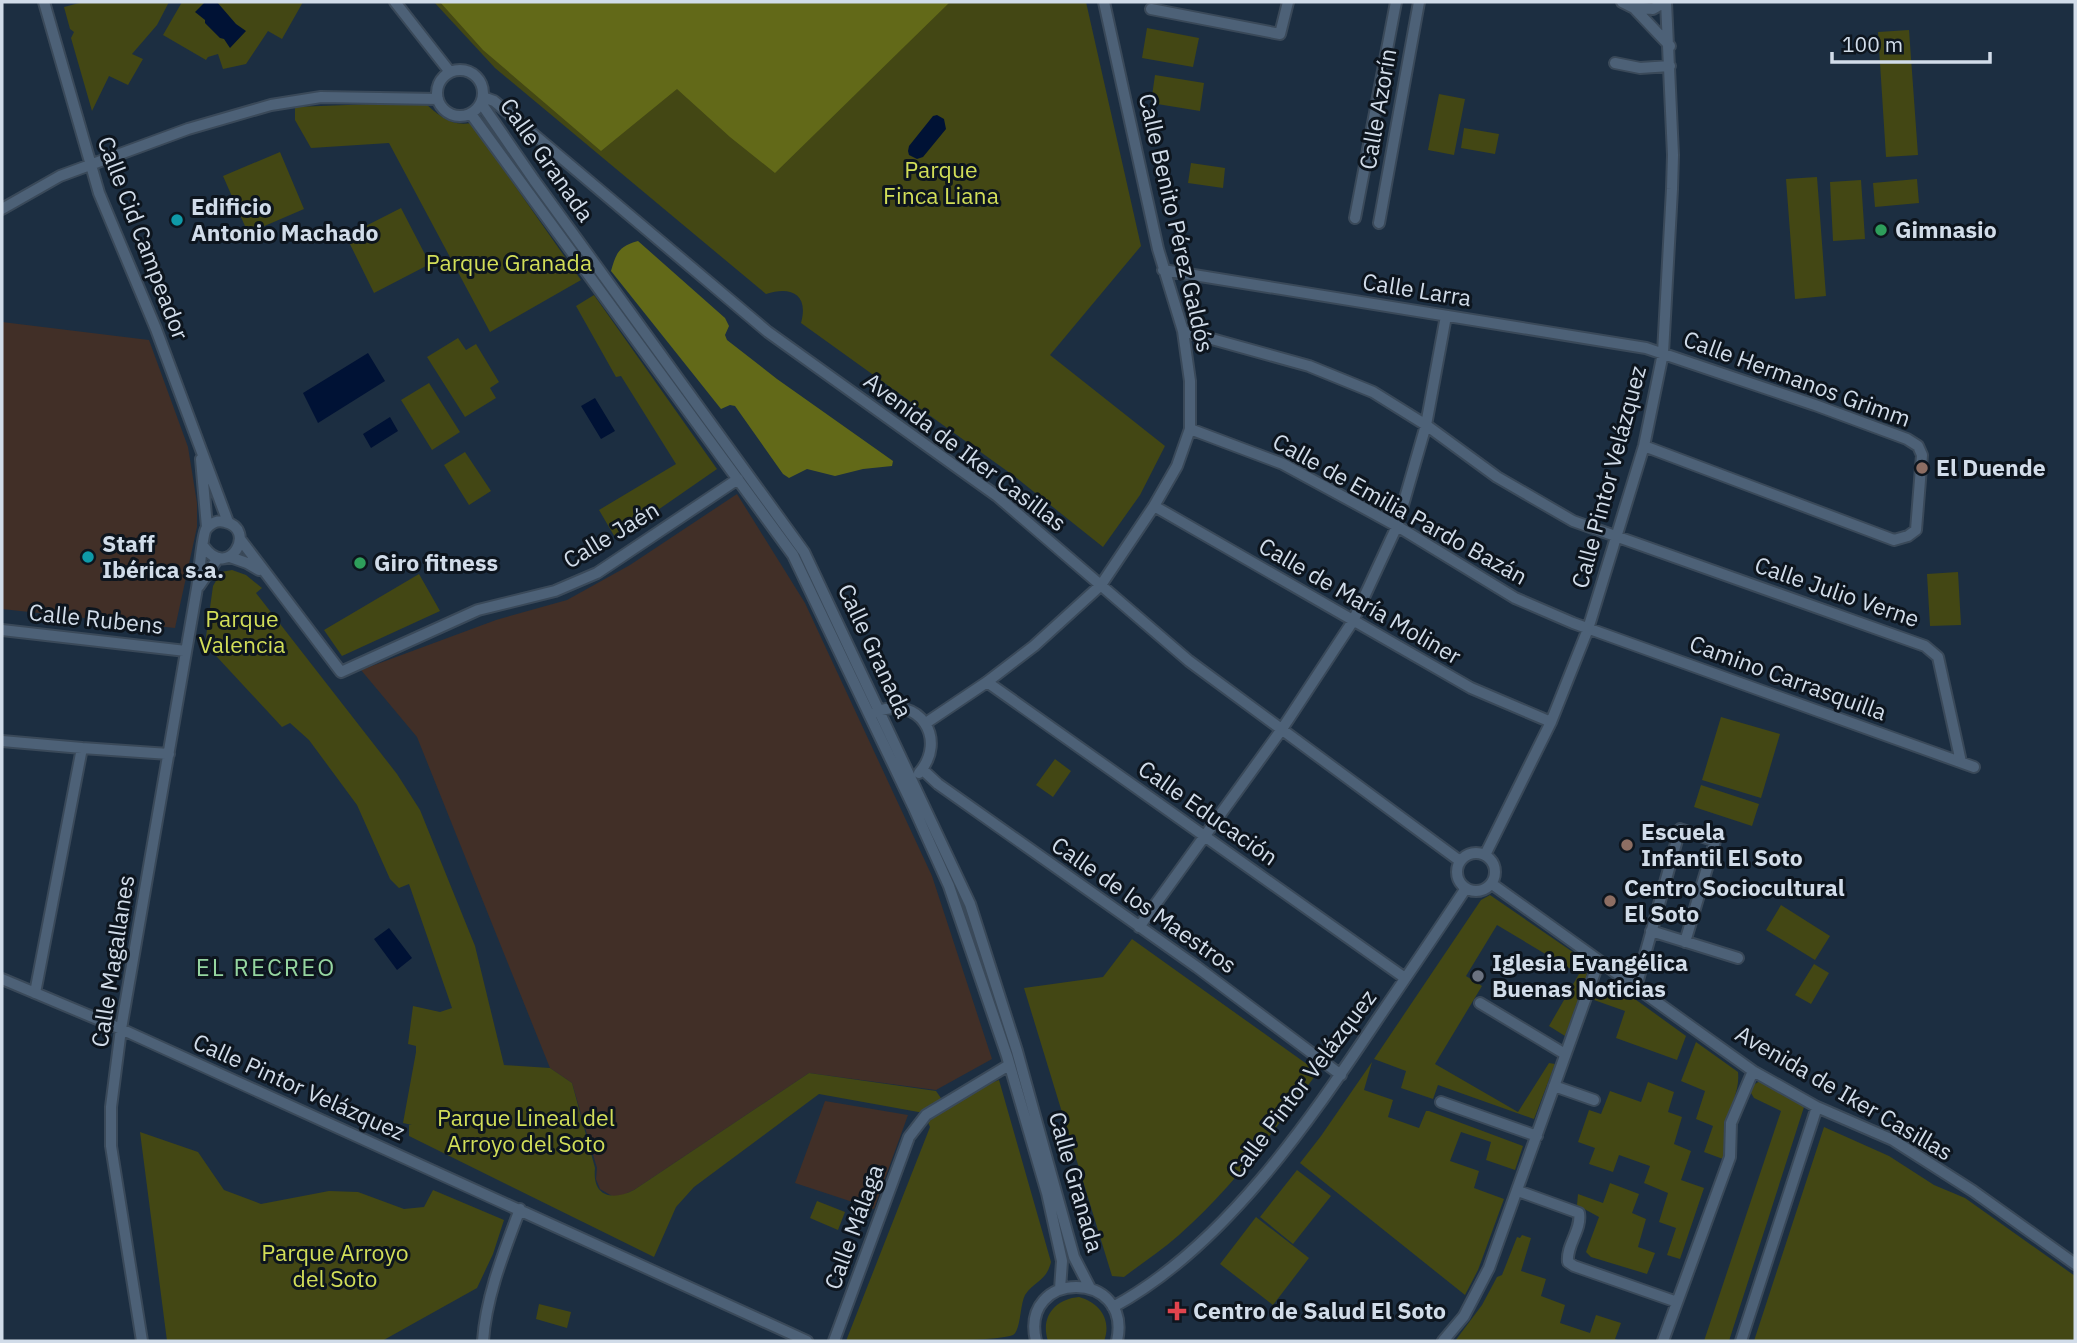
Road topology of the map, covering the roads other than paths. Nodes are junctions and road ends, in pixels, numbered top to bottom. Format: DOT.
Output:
graph roads {
  1 [pos="44,2"];
  2 [pos="395,2"];
  3 [pos="1104,2"];
  4 [pos="1287,2"];
  5 [pos="1396,2"];
  6 [pos="1419,2"];
  7 [pos="1622,2"];
  8 [pos="1665,2"];
  9 [pos="1632,5"];
  10 [pos="1151,9"];
  11 [pos="1670,46"];
  12 [pos="1615,63"];
  13 [pos="1671,66"];
  14 [pos="450,72"];
  15 [pos="438,99"];
  16 [pos="482,100"];
  17 [pos="471,114"];
  18 [pos="89,166"];
  19 [pos="2,209"];
  20 [pos="1354,218"];
  21 [pos="1379,223"];
  22 [pos="1163,270"];
  23 [pos="1446,316"];
  24 [pos="1183,331"];
  25 [pos="1663,353"];
  26 [pos="1426,425"];
  27 [pos="1190,429"];
  28 [pos="200,446"];
  29 [pos="1644,446"];
  30 [pos="738,479"];
  31 [pos="1154,506"];
  32 [pos="228,522"];
  33 [pos="1397,526"];
  34 [pos="207,527"];
  35 [pos="1618,537"];
  36 [pos="240,539"];
  37 [pos="204,547"];
  38 [pos="230,557"];
  39 [pos="218,558"];
  40 [pos="267,576"];
  41 [pos="1101,585"];
  42 [pos="197,588"];
  43 [pos="1353,621"];
  44 [pos="1588,629"];
  45 [pos="2,630"];
  46 [pos="186,651"];
  47 [pos="987,682"];
  48 [pos="875,713"];
  49 [pos="1551,722"];
  50 [pos="926,723"];
  51 [pos="1282,729"];
  52 [pos="2,741"];
  53 [pos="82,748"];
  54 [pos="169,754"];
  55 [pos="1961,762"];
  56 [pos="1974,767"];
  57 [pos="923,770"];
  58 [pos="912,780"];
  59 [pos="1204,835"];
  60 [pos="1485,855"];
  61 [pos="1460,861"];
  62 [pos="1492,884"];
  63 [pos="1466,888"];
  64 [pos="1139,927"];
  65 [pos="1651,931"];
  66 [pos="1685,942"];
  67 [pos="1738,958"];
  68 [pos="1599,961"];
  69 [pos="1405,978"];
  70 [pos="2,979"];
  71 [pos="1636,986"];
  72 [pos="35,993"];
  73 [pos="1480,1003"];
  74 [pos="121,1029"];
  75 [pos="1565,1054"];
  76 [pos="1009,1065"];
  77 [pos="1753,1071"];
  78 [pos="1341,1075"];
  79 [pos="1555,1086"];
  80 [pos="1594,1100"];
  81 [pos="1441,1102"];
  82 [pos="1817,1107"];
  83 [pos="1537,1136"];
  84 [pos="1518,1191"];
  85 [pos="520,1209"];
  86 [pos="2075,1264"];
  87 [pos="1090,1288"];
  88 [pos="1060,1289"];
  89 [pos="1677,1302"];
  90 [pos="1113,1307"];
  91 [pos="142,1341"];
  92 [pos="483,1341"];
  93 [pos="807,1341"];
  94 [pos="834,1341"];
  95 [pos="1035,1341"];
  96 [pos="1116,1341"];
  97 [pos="1443,1341"];
  98 [pos="1663,1341"];
  99 [pos="1741,1341"];
  1 -- 18 [label="street, Calle Cid Campeador"];
  2 -- 14 [label="street"];
  3 -- 22 [label="street, Calle Benito Pérez Galdós"];
  4 -- 10 [label="street"];
  5 -- 20 [label="street, Calle Azorín"];
  6 -- 21 [label="street, Calle Azorín"];
  7 -- 9 [label="street"];
  8 -- 9 [label="street"];
  8 -- 11 [label="street, Calle Pintor Velázquez"];
  9 -- 11 [label="street"];
  11 -- 13 [label="street, Calle Pintor Velázquez"];
  12 -- 13 [label="street"];
  13 -- 25 [label="street, Calle Pintor Velázquez"];
  14 -- 15 [label="street"];
  14 -- 16 [label="street"];
  15 -- 17 [label="street"];
  15 -- 18 [label="street"];
  16 -- 17 [label="street"];
  16 -- 41 [label="street, Avenida de Iker Casillas"];
  16 -- 48 [label="street, Calle Granada"];
  17 -- 30 [label="street, Calle Granada"];
  18 -- 19 [label="street"];
  18 -- 28 [label="street, Calle Cid Campeador"];
  22 -- 23 [label="street, Calle Larra"];
  22 -- 24 [label="street, Calle Benito Pérez Galdós"];
  23 -- 25 [label="street, Calle Larra"];
  23 -- 26 [label="street"];
  24 -- 26 [label="street, Calle Julio Verne"];
  24 -- 27 [label="street, Calle Benito Pérez Galdós"];
  25 -- 29 [label="street, Calle Pintor Velázquez"];
  25 -- 29 [label="street, Calle Hermanos Grimm"];
  26 -- 33 [label="street"];
  26 -- 35 [label="street, Calle Julio Verne"];
  27 -- 31 [label="street, Calle Benito Pérez Galdós"];
  27 -- 33 [label="street, Calle de Emilia Pardo Bazán"];
  28 -- 32 [label="street, Calle Cid Campeador"];
  28 -- 34 [label="street, Calle Cid Campeador"];
  29 -- 35 [label="street, Calle Pintor Velázquez"];
  30 -- 40 [label="street, Calle Jaén"];
  30 -- 48 [label="street, Calle Granada"];
  31 -- 41 [label="street, Calle Benito Pérez Galdós"];
  31 -- 43 [label="street, Calle de María Moliner"];
  32 -- 34 [label="street"];
  32 -- 36 [label="street"];
  33 -- 43 [label="street"];
  33 -- 44 [label="street, Calle de Emilia Pardo Bazán"];
  34 -- 37 [label="street"];
  35 -- 44 [label="street, Calle Pintor Velázquez"];
  35 -- 55 [label="street, Calle Julio Verne"];
  36 -- 38 [label="street"];
  36 -- 40 [label="street"];
  37 -- 39 [label="street"];
  37 -- 42 [label="street, Calle Magallanes"];
  38 -- 39 [label="street"];
  38 -- 40 [label="street"];
  39 -- 42 [label="street, Calle Magallanes"];
  41 -- 47 [label="street, Calle Benito Pérez Galdós"];
  41 -- 51 [label="street, Avenida de Iker Casillas"];
  42 -- 46 [label="street, Calle Magallanes"];
  43 -- 49 [label="street, Calle de María Moliner"];
  43 -- 51 [label="street"];
  44 -- 49 [label="street, Calle Pintor Velázquez"];
  44 -- 55 [label="street, Camino Carrasquilla"];
  45 -- 46 [label="street, Calle Rubens"];
  46 -- 54 [label="street, Calle Magallanes"];
  47 -- 50 [label="street, Calle Benito Pérez Galdós"];
  47 -- 59 [label="street, Calle Educación"];
  48 -- 50 [label="street"];
  48 -- 58 [label="street, Calle Granada"];
  48 -- 76 [label="street, Calle Granada"];
  49 -- 60 [label="street, Calle Pintor Velázquez"];
  50 -- 57 [label="street"];
  51 -- 59 [label="street"];
  51 -- 61 [label="street, Avenida de Iker Casillas"];
  52 -- 53 [label="street"];
  53 -- 54 [label="street"];
  53 -- 72 [label="street"];
  54 -- 74 [label="street, Calle Magallanes"];
  55 -- 56 [label="street, Camino Carrasquilla"];
  57 -- 58 [label="street"];
  57 -- 64 [label="street, Calle de los Maestros"];
  58 -- 87 [label="street, Calle Granada"];
  59 -- 64 [label="street"];
  59 -- 69 [label="street, Calle Educación"];
  60 -- 61 [label="street"];
  60 -- 62 [label="street"];
  61 -- 63 [label="street"];
  62 -- 63 [label="street"];
  62 -- 68 [label="street, Avenida de Iker Casillas"];
  63 -- 69 [label="street, Calle Pintor Velázquez"];
  64 -- 78 [label="street, Calle de los Maestros"];
  65 -- 66 [label="street"];
  65 -- 66 [label="street"];
  65 -- 71 [label="street"];
  66 -- 67 [label="street"];
  68 -- 71 [label="street, Avenida de Iker Casillas"];
  68 -- 75 [label="street"];
  69 -- 78 [label="street, Calle Pintor Velázquez"];
  70 -- 72 [label="street, Calle Pintor Velázquez"];
  71 -- 77 [label="street, Avenida de Iker Casillas"];
  72 -- 74 [label="street, Calle Pintor Velázquez"];
  73 -- 75 [label="street"];
  74 -- 85 [label="street, Calle Pintor Velázquez"];
  74 -- 91 [label="street, Calle Magallanes"];
  75 -- 79 [label="street"];
  76 -- 88 [label="street, Calle Granada"];
  76 -- 94 [label="street, Calle Málaga"];
  77 -- 82 [label="street, Avenida de Iker Casillas"];
  77 -- 89 [label="street"];
  78 -- 90 [label="street, Calle Pintor Velázquez"];
  79 -- 80 [label="street"];
  79 -- 83 [label="street"];
  81 -- 83 [label="street"];
  82 -- 86 [label="street, Avenida de Iker Casillas"];
  82 -- 99 [label="street"];
  83 -- 84 [label="street"];
  84 -- 89 [label="street"];
  84 -- 97 [label="street"];
  85 -- 92 [label="street"];
  85 -- 93 [label="street, Calle Pintor Velázquez"];
  87 -- 88 [label="street"];
  87 -- 90 [label="street"];
  88 -- 95 [label="street"];
  89 -- 98 [label="street"];
  90 -- 96 [label="street"];
}
